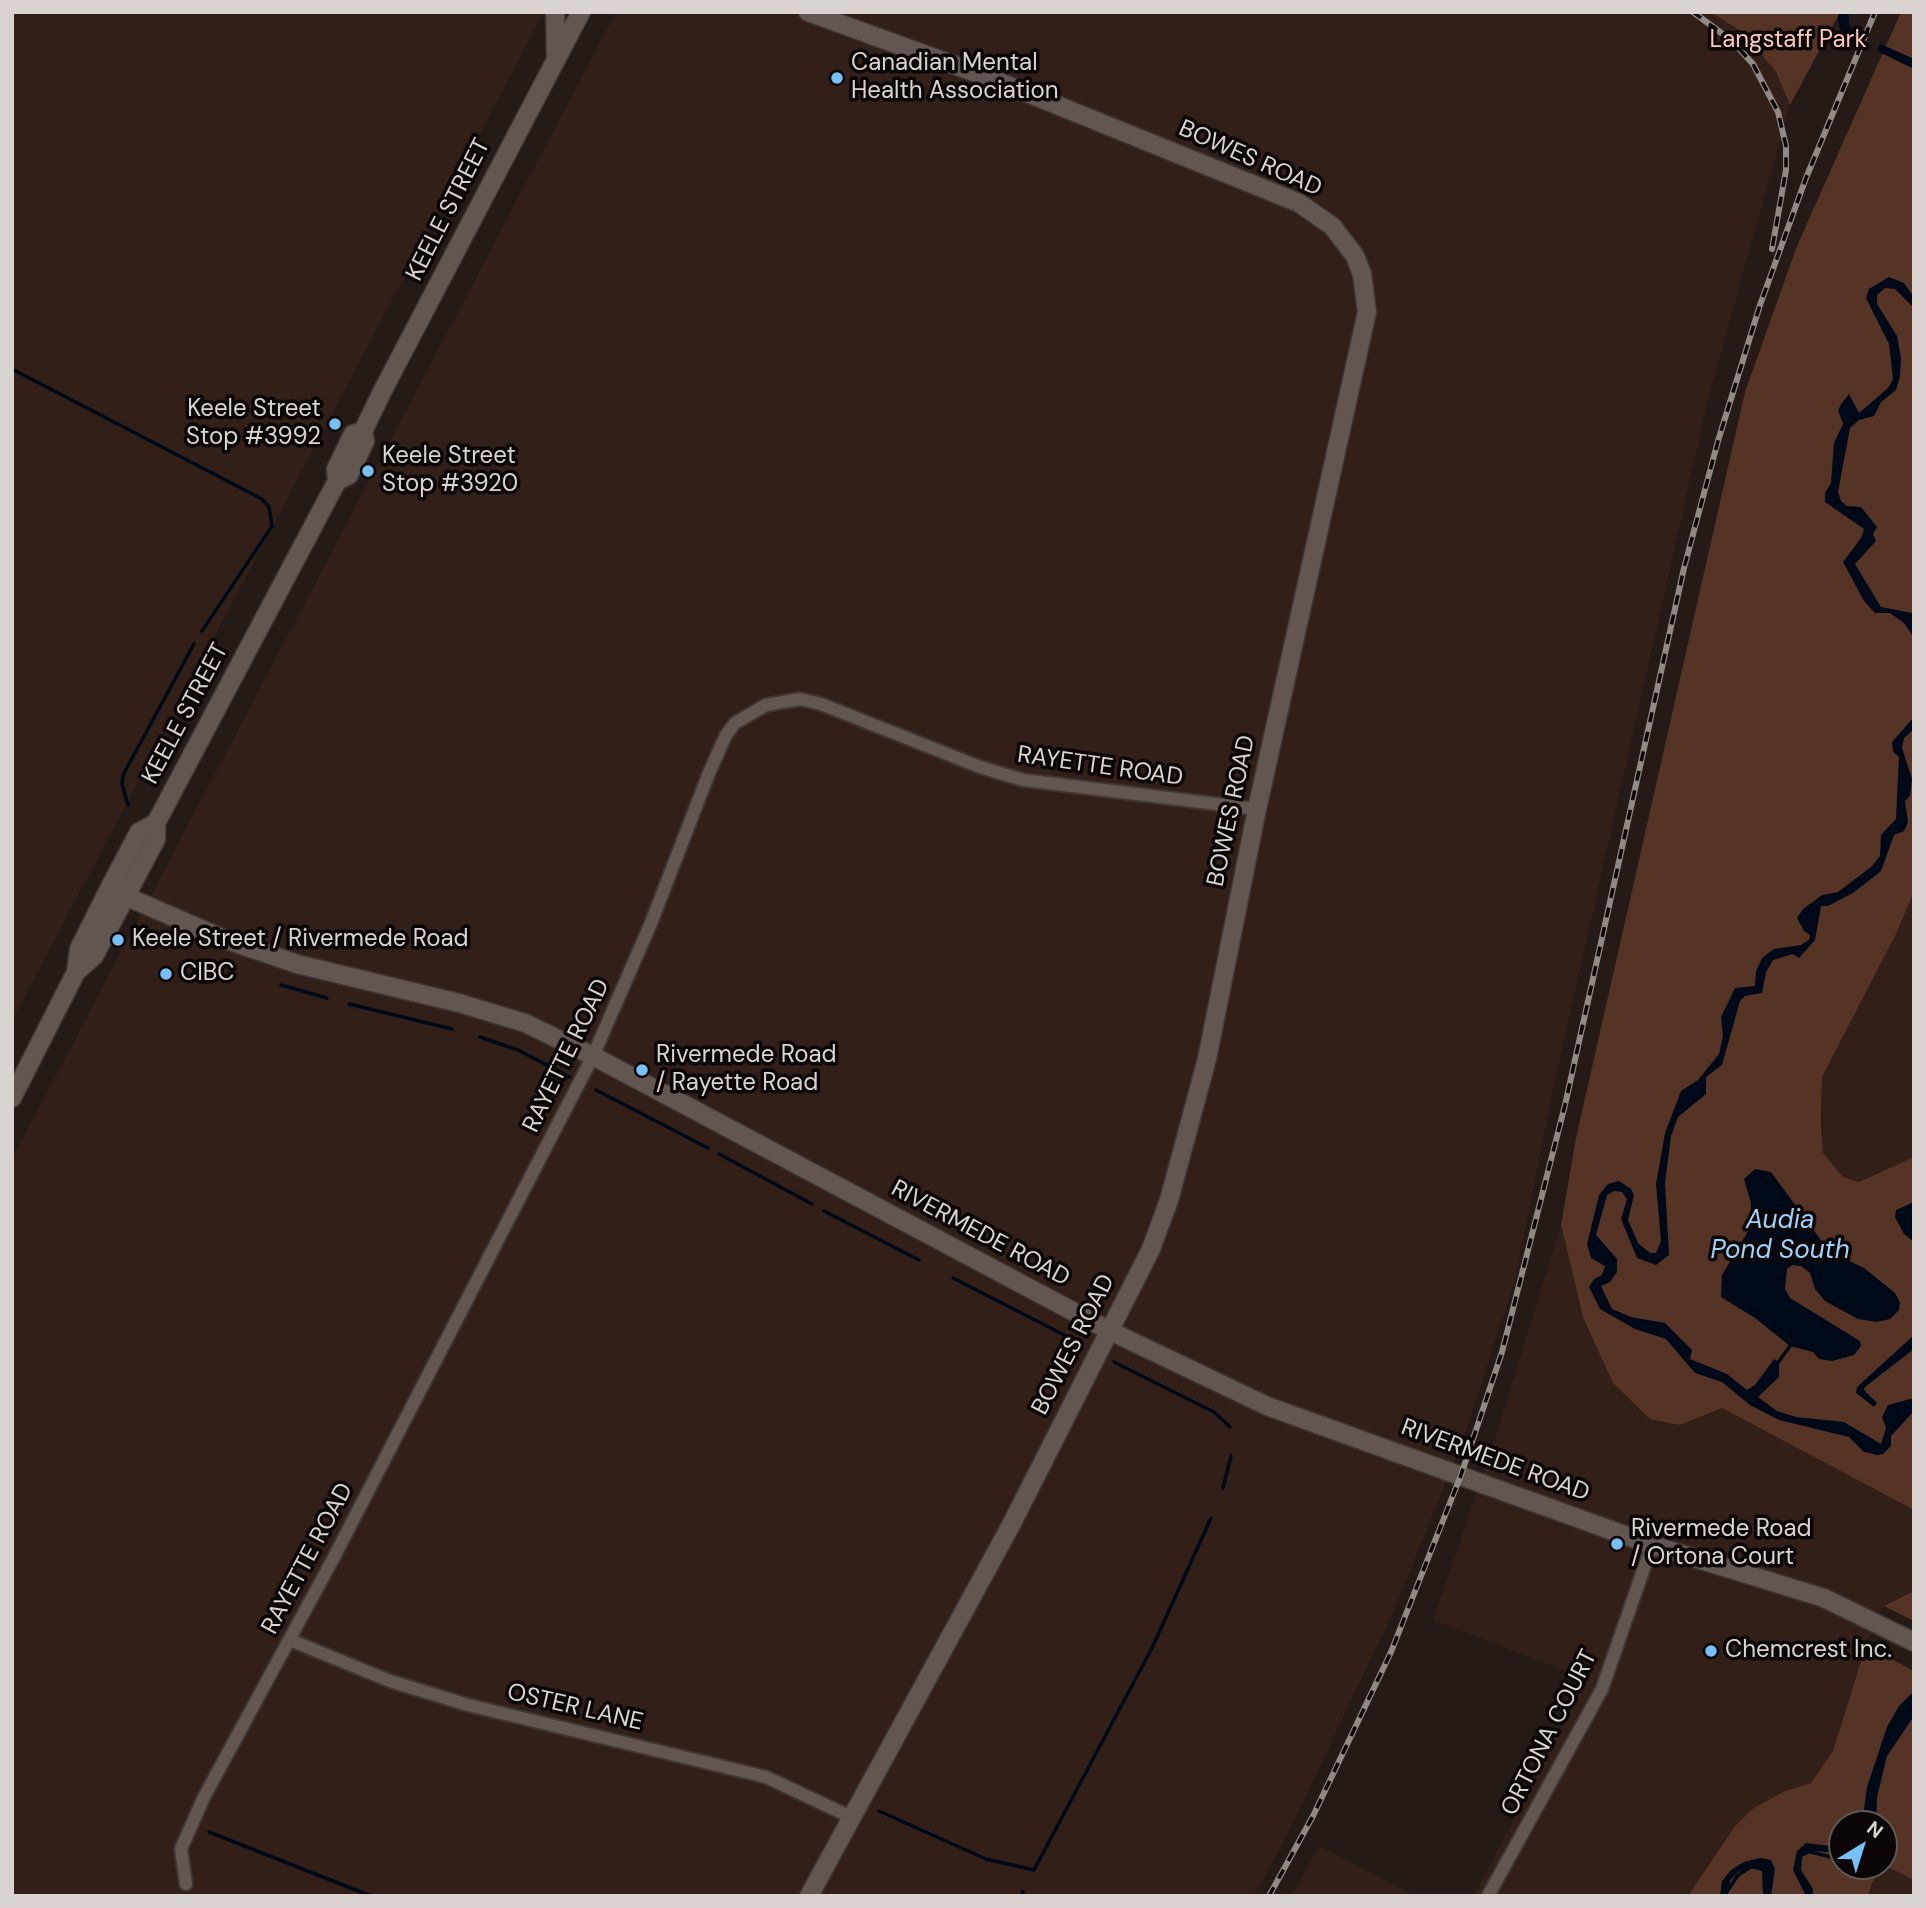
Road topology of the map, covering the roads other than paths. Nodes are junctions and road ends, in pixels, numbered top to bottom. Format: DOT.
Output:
graph roads {
  1 [pos="555,12"];
  2 [pos="808,12"];
  3 [pos="580,13"];
  4 [pos="556,55"];
  5 [pos="1257,809"];
  6 [pos="116,893"];
  7 [pos="593,1056"];
  8 [pos="12,1098"];
  9 [pos="1108,1330"];
  10 [pos="1652,1545"];
  11 [pos="290,1640"];
  12 [pos="1914,1642"];
  13 [pos="851,1817"];
  14 [pos="186,1884"];
  15 [pos="809,1896"];
  16 [pos="1488,1896"];
  1 -- 4 [label="street"];
  2 -- 5 [label="street, BOWES ROAD"];
  3 -- 4 [label="street, KEELE STREET"];
  4 -- 6 [label="street, KEELE STREET"];
  5 -- 7 [label="street, RAYETTE ROAD"];
  5 -- 9 [label="street, BOWES ROAD"];
  6 -- 7 [label="street, RIVERMEDE ROAD"];
  6 -- 8 [label="street, KEELE STREET"];
  7 -- 9 [label="street, RIVERMEDE ROAD"];
  7 -- 11 [label="street, RAYETTE ROAD"];
  9 -- 10 [label="street, RIVERMEDE ROAD"];
  9 -- 13 [label="street, BOWES ROAD"];
  10 -- 12 [label="street, RIVERMEDE ROAD"];
  10 -- 16 [label="street, ORTONA COURT"];
  11 -- 13 [label="street, OSTER LANE"];
  11 -- 14 [label="street, RAYETTE ROAD"];
  13 -- 15 [label="street, BOWES ROAD"];
}
